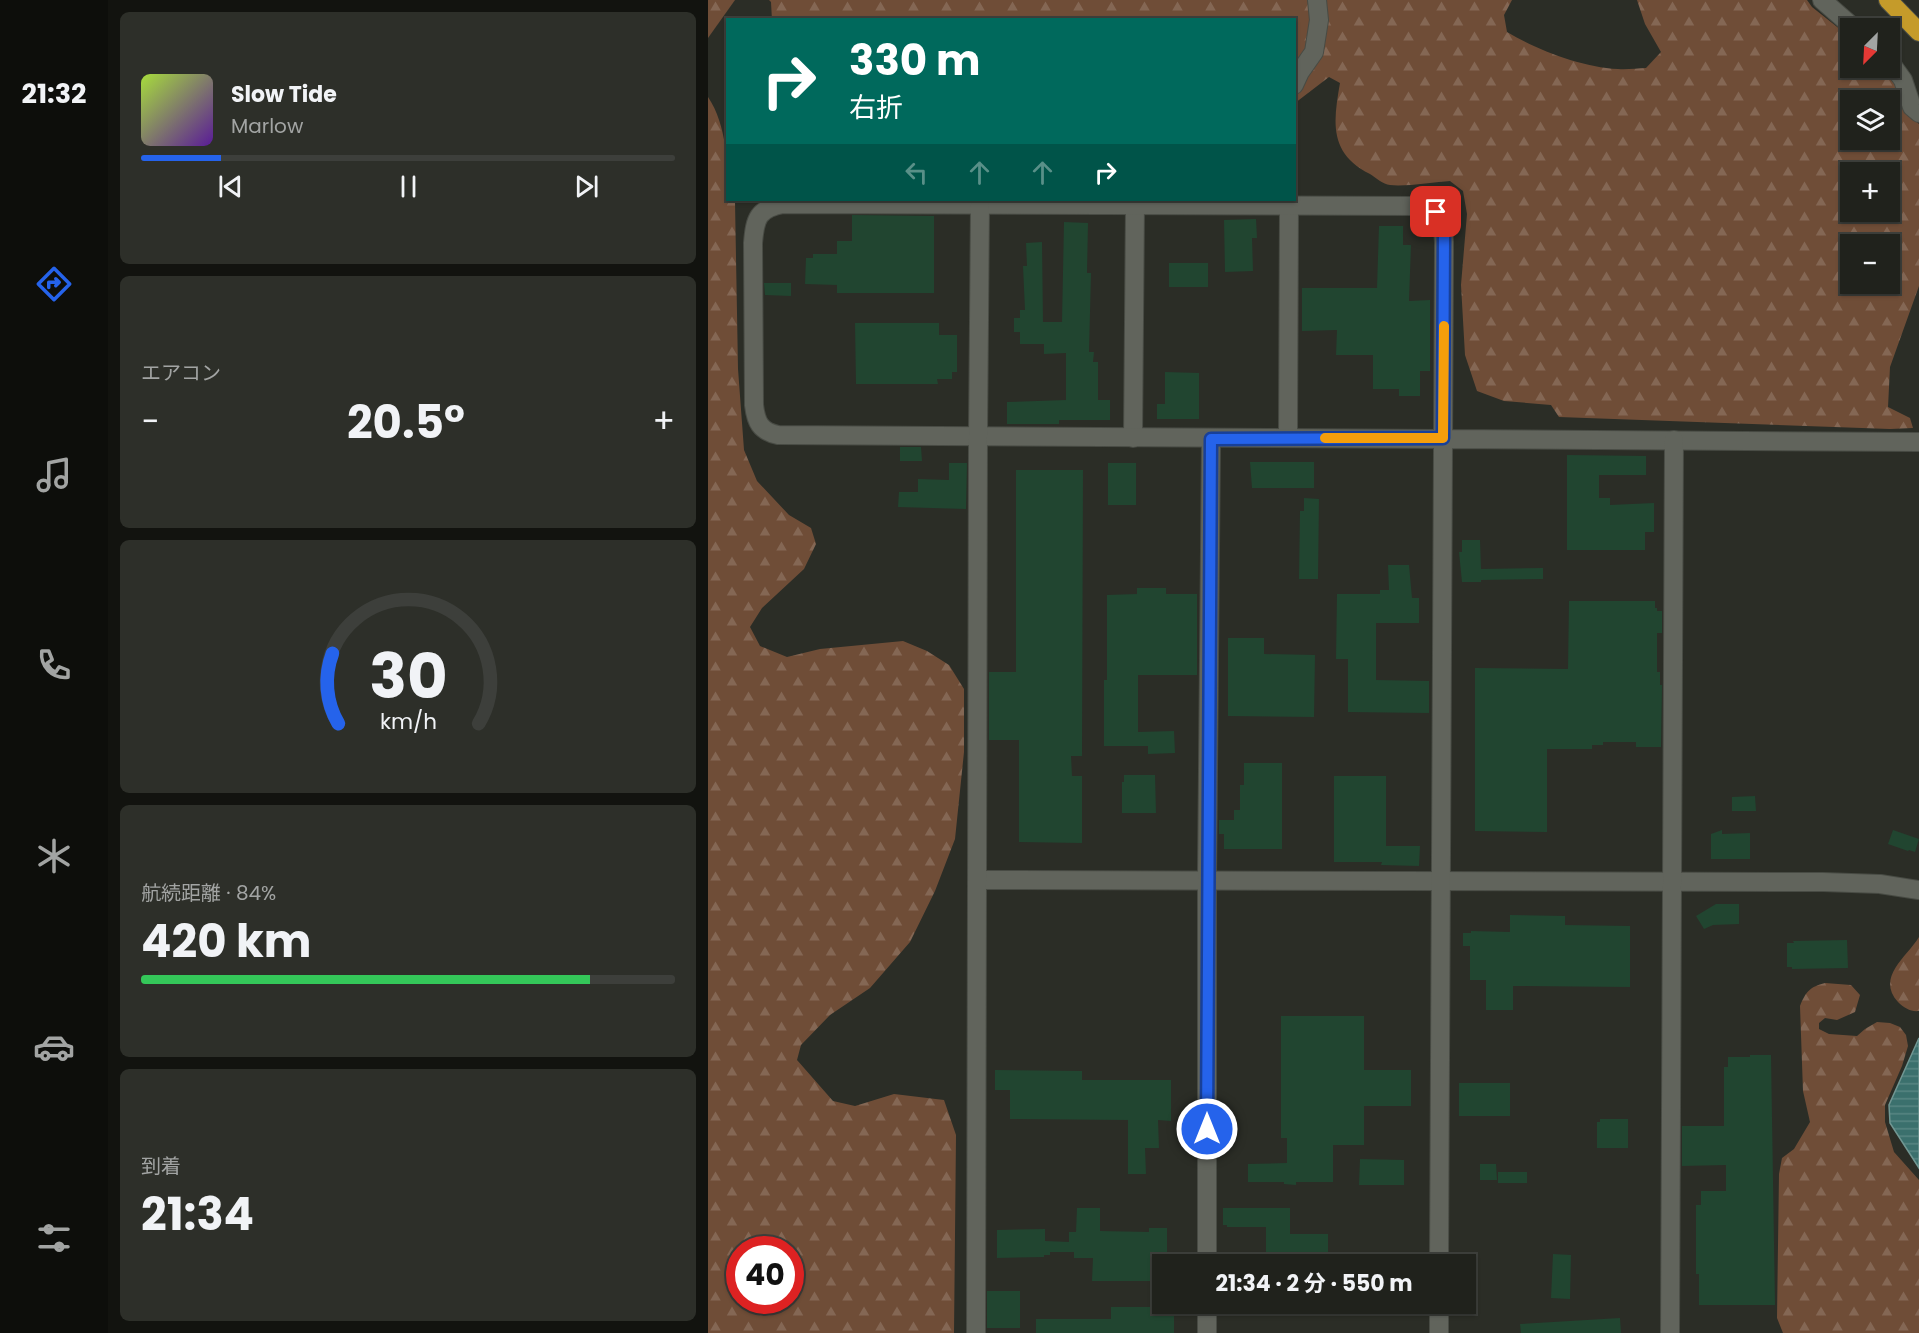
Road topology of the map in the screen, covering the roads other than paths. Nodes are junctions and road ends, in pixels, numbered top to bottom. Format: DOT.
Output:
graph roads {
  1 [pos="1317,0"];
  2 [pos="1822,0"];
  3 [pos="1888,0"];
  4 [pos="1894,0"];
  5 [pos="1843,18"];
  6 [pos="1919,20"];
  7 [pos="1919,32"];
  8 [pos="1900,76"];
  9 [pos="1296,81"];
  10 [pos="1919,113"];
  11 [pos="980,205"];
  12 [pos="1277,205"];
  13 [pos="1135,206"];
  14 [pos="978,437"];
  15 [pos="1133,438"];
  16 [pos="1288,438"];
  17 [pos="1443,438"];
  18 [pos="1211,439"];
  19 [pos="1674,440"];
  20 [pos="1919,442"];
  21 [pos="978,879"];
  22 [pos="1207,879"];
  23 [pos="1439,881"];
  24 [pos="1671,882"];
  25 [pos="1919,890"];
  26 [pos="1207,1254"];
  27 [pos="1439,1254"];
  28 [pos="1207,1314"];
  29 [pos="1439,1314"];
  30 [pos="976,1333"];
  31 [pos="1207,1333"];
  32 [pos="1439,1333"];
  33 [pos="1670,1333"];
  1 -- 9 [label="street"];
  2 -- 5 [label="street"];
  3 -- 7 [label="highway"];
  4 -- 6 [label="highway"];
  8 -- 10 [label="street"];
  11 -- 13 [label="street"];
  11 -- 14 [label="street"];
  11 -- 14 [label="street"];
  12 -- 13 [label="street"];
  12 -- 16 [label="street"];
  12 -- 17 [label="street"];
  13 -- 15 [label="street"];
  14 -- 15 [label="street"];
  14 -- 21 [label="street"];
  15 -- 18 [label="street"];
  16 -- 17 [label="street"];
  16 -- 18 [label="street"];
  17 -- 19 [label="street"];
  17 -- 23 [label="street"];
  18 -- 22 [label="street"];
  19 -- 20 [label="street"];
  19 -- 24 [label="street"];
  21 -- 22 [label="street"];
  21 -- 30 [label="street"];
  22 -- 23 [label="street"];
  22 -- 26 [label="street"];
  23 -- 24 [label="street"];
  23 -- 27 [label="street"];
  24 -- 25 [label="street"];
  24 -- 33 [label="street"];
  28 -- 31 [label="street"];
  29 -- 32 [label="street"];
}
